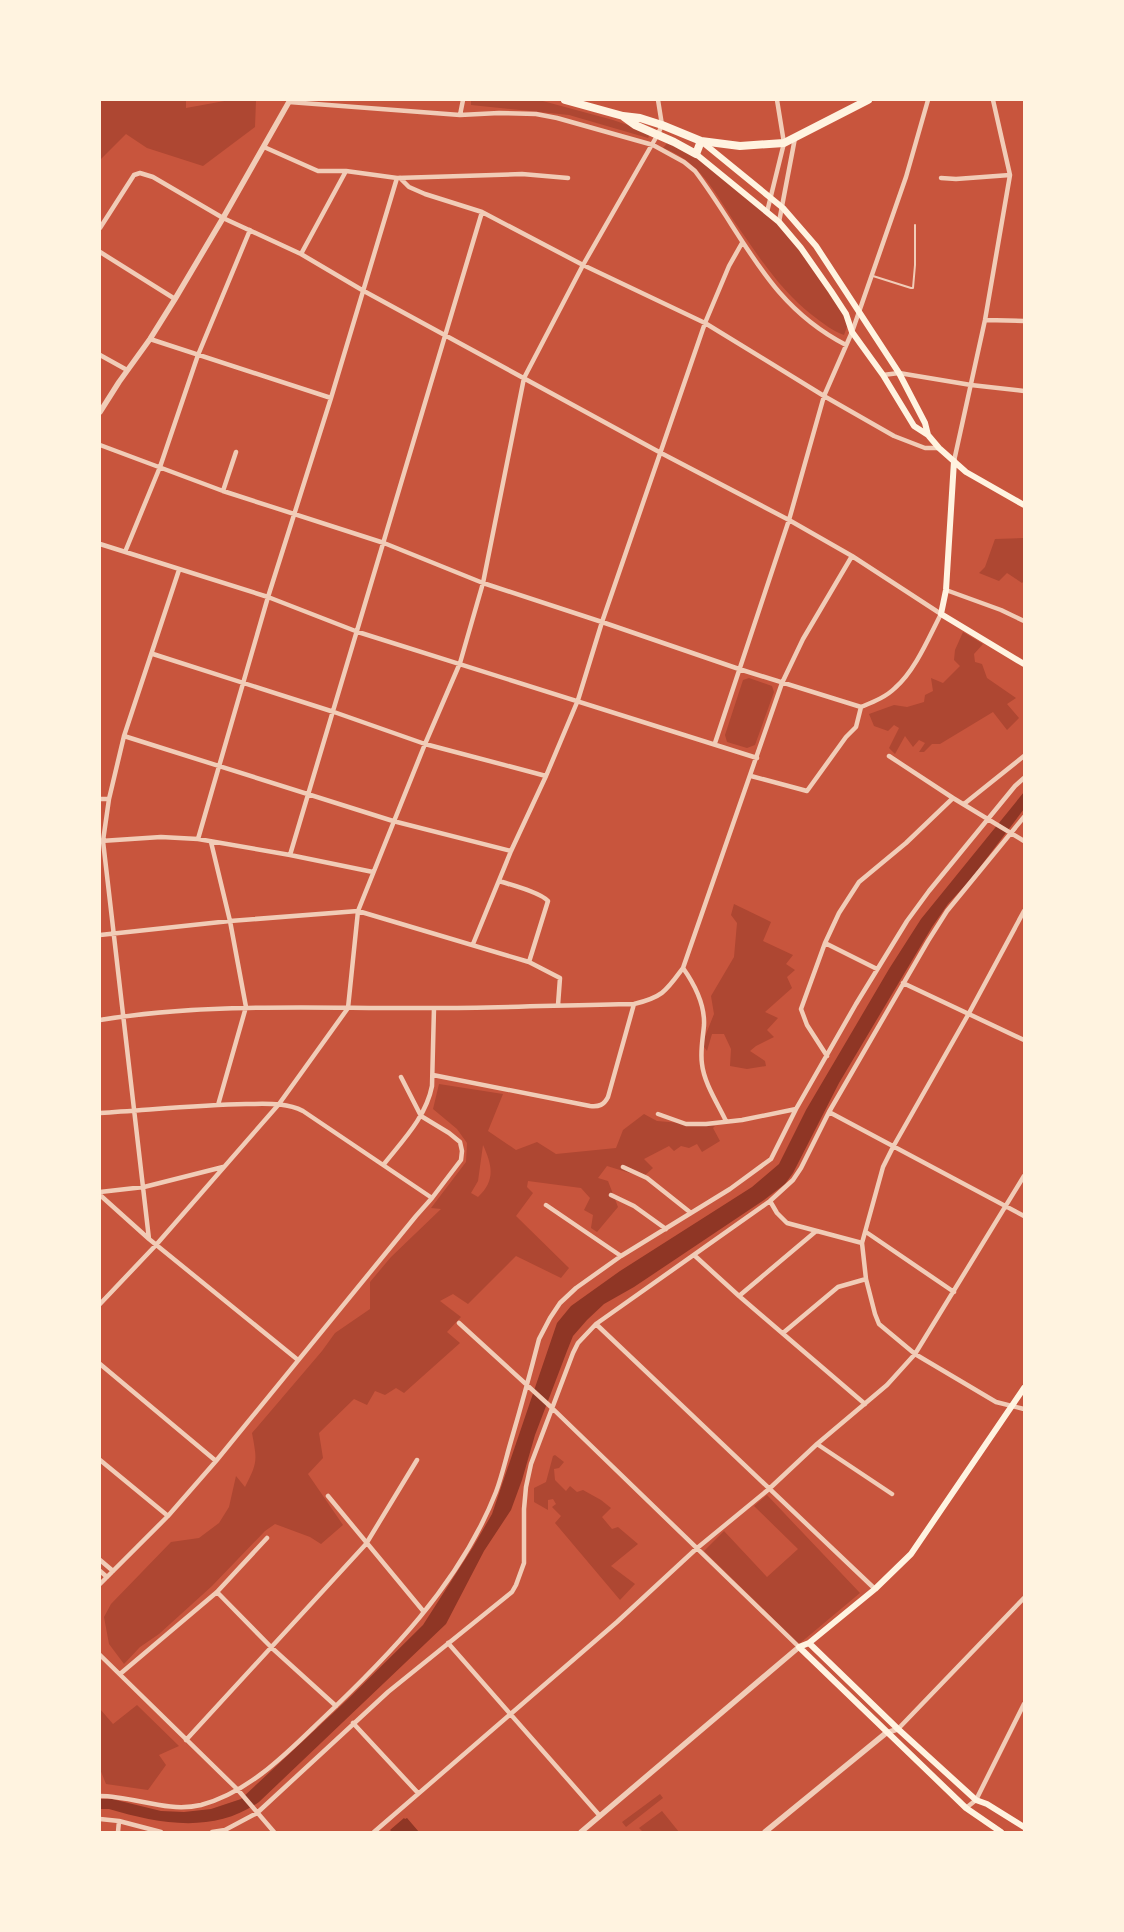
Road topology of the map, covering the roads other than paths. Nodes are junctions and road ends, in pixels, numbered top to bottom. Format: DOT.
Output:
graph roads {
  1 [pos="463,100"];
  2 [pos="565,100"];
  3 [pos="658,100"];
  4 [pos="777,100"];
  5 [pos="868,100"];
  6 [pos="928,100"];
  7 [pos="993,100"];
  8 [pos="289,101"];
  9 [pos="860,102"];
  10 [pos="460,115"];
  11 [pos="623,116"];
  12 [pos="662,125"];
  13 [pos="658,134"];
  14 [pos="795,137"];
  15 [pos="701,141"];
  16 [pos="784,143"];
  17 [pos="653,145"];
  18 [pos="264,147"];
  19 [pos="696,154"];
  20 [pos="346,171"];
  21 [pos="1010,175"];
  22 [pos="398,178"];
  23 [pos="568,178"];
  24 [pos="941,178"];
  25 [pos="770,197"];
  26 [pos="783,208"];
  27 [pos="482,212"];
  28 [pos="767,212"];
  29 [pos="224,218"];
  30 [pos="779,222"];
  31 [pos="914,225"];
  32 [pos="100,228"];
  33 [pos="250,230"];
  34 [pos="742,243"];
  35 [pos="100,252"];
  36 [pos="302,254"];
  37 [pos="583,265"];
  38 [pos="871,275"];
  39 [pos="362,290"];
  40 [pos="175,299"];
  41 [pos="858,314"];
  42 [pos="985,320"];
  43 [pos="1024,321"];
  44 [pos="706,323"];
  45 [pos="852,332"];
  46 [pos="447,335"];
  47 [pos="150,339"];
  48 [pos="846,345"];
  49 [pos="100,355"];
  50 [pos="198,355"];
  51 [pos="127,370"];
  52 [pos="898,373"];
  53 [pos="883,375"];
  54 [pos="524,378"];
  55 [pos="971,385"];
  56 [pos="1024,391"];
  57 [pos="824,396"];
  58 [pos="331,398"];
  59 [pos="100,412"];
  60 [pos="928,434"];
  61 [pos="100,445"];
  62 [pos="939,448"];
  63 [pos="236,452"];
  64 [pos="661,454"];
  65 [pos="954,461"];
  66 [pos="160,467"];
  67 [pos="222,491"];
  68 [pos="1024,505"];
  69 [pos="294,514"];
  70 [pos="789,520"];
  71 [pos="384,543"];
  72 [pos="100,544"];
  73 [pos="125,552"];
  74 [pos="852,556"];
  75 [pos="179,570"];
  76 [pos="484,583"];
  77 [pos="946,590"];
  78 [pos="268,597"];
  79 [pos="941,614"];
  80 [pos="1024,621"];
  81 [pos="602,622"];
  82 [pos="358,632"];
  83 [pos="153,654"];
  84 [pos="460,663"];
  85 [pos="1024,664"];
  86 [pos="739,669"];
  87 [pos="782,683"];
  88 [pos="244,684"];
  89 [pos="578,700"];
  90 [pos="861,707"];
  91 [pos="334,712"];
  92 [pos="124,736"];
  93 [pos="715,743"];
  94 [pos="425,744"];
  95 [pos="889,756"];
  96 [pos="1024,756"];
  97 [pos="757,758"];
  98 [pos="219,765"];
  99 [pos="546,776"];
  100 [pos="751,776"];
  101 [pos="1024,778"];
  102 [pos="309,794"];
  103 [pos="953,798"];
  104 [pos="100,799"];
  105 [pos="109,799"];
  106 [pos="964,804"];
  107 [pos="1024,816"];
  108 [pos="989,819"];
  109 [pos="394,821"];
  110 [pos="1012,832"];
  111 [pos="198,839"];
  112 [pos="1024,840"];
  113 [pos="102,842"];
  114 [pos="212,842"];
  115 [pos="511,851"];
  116 [pos="290,855"];
  117 [pos="373,872"];
  118 [pos="499,881"];
  119 [pos="358,911"];
  120 [pos="1024,911"];
  121 [pos="230,921"];
  122 [pos="113,934"];
  123 [pos="100,935"];
  124 [pos="825,943"];
  125 [pos="473,944"];
  126 [pos="529,962"];
  127 [pos="683,968"];
  128 [pos="877,969"];
  129 [pos="903,984"];
  130 [pos="634,1004"];
  131 [pos="558,1005"];
  132 [pos="246,1007"];
  133 [pos="348,1008"];
  134 [pos="434,1008"];
  135 [pos="968,1015"];
  136 [pos="123,1016"];
  137 [pos="100,1020"];
  138 [pos="1024,1040"];
  139 [pos="827,1056"];
  140 [pos="432,1075"];
  141 [pos="401,1077"];
  142 [pos="279,1104"];
  143 [pos="218,1105"];
  144 [pos="796,1110"];
  145 [pos="135,1111"];
  146 [pos="829,1112"];
  147 [pos="100,1113"];
  148 [pos="658,1114"];
  149 [pos="421,1116"];
  150 [pos="726,1121"];
  151 [pos="893,1147"];
  152 [pos="384,1164"];
  153 [pos="225,1167"];
  154 [pos="623,1167"];
  155 [pos="1024,1176"];
  156 [pos="144,1187"];
  157 [pos="100,1194"];
  158 [pos="611,1195"];
  159 [pos="432,1198"];
  160 [pos="770,1201"];
  161 [pos="546,1205"];
  162 [pos="1006,1206"];
  163 [pos="692,1213"];
  164 [pos="1024,1216"];
  165 [pos="666,1229"];
  166 [pos="815,1232"];
  167 [pos="866,1232"];
  168 [pos="149,1239"];
  169 [pos="862,1243"];
  170 [pos="156,1245"];
  171 [pos="694,1255"];
  172 [pos="621,1256"];
  173 [pos="866,1279"];
  174 [pos="954,1292"];
  175 [pos="739,1296"];
  176 [pos="100,1304"];
  177 [pos="459,1323"];
  178 [pos="596,1324"];
  179 [pos="782,1333"];
  180 [pos="915,1354"];
  181 [pos="298,1360"];
  182 [pos="100,1364"];
  183 [pos="527,1385"];
  184 [pos="1024,1388"];
  185 [pos="865,1404"];
  186 [pos="551,1407"];
  187 [pos="1011,1407"];
  188 [pos="1024,1409"];
  189 [pos="817,1444"];
  190 [pos="100,1460"];
  191 [pos="417,1460"];
  192 [pos="216,1461"];
  193 [pos="769,1489"];
  194 [pos="892,1494"];
  195 [pos="328,1496"];
  196 [pos="168,1516"];
  197 [pos="267,1538"];
  198 [pos="366,1544"];
  199 [pos="696,1549"];
  200 [pos="100,1560"];
  201 [pos="100,1571"];
  202 [pos="113,1571"];
  203 [pos="107,1577"];
  204 [pos="100,1584"];
  205 [pos="875,1589"];
  206 [pos="217,1592"];
  207 [pos="1024,1598"];
  208 [pos="424,1612"];
  209 [pos="448,1643"];
  210 [pos="809,1643"];
  211 [pos="799,1647"];
  212 [pos="272,1648"];
  213 [pos="100,1655"];
  214 [pos="120,1674"];
  215 [pos="1024,1704"];
  216 [pos="336,1706"];
  217 [pos="511,1714"];
  218 [pos="353,1723"];
  219 [pos="898,1729"];
  220 [pos="886,1733"];
  221 [pos="186,1740"];
  222 [pos="240,1792"];
  223 [pos="418,1793"];
  224 [pos="100,1796"];
  225 [pos="976,1800"];
  226 [pos="966,1808"];
  227 [pos="256,1811"];
  228 [pos="600,1816"];
  229 [pos="100,1820"];
  230 [pos="119,1821"];
  231 [pos="1024,1827"];
  232 [pos="224,1831"];
  233 [pos="118,1832"];
  234 [pos="161,1832"];
  235 [pos="212,1832"];
  236 [pos="274,1832"];
  237 [pos="374,1832"];
  238 [pos="581,1832"];
  239 [pos="766,1832"];
  240 [pos="1001,1832"];
  1 -- 10 [label="street"];
  2 -- 11 [label="highway"];
  3 -- 12 [label="street"];
  4 -- 16 [label="street"];
  5 -- 9 [label="highway"];
  6 -- 38 [label="street"];
  7 -- 21 [label="street"];
  8 -- 10 [label="street"];
  8 -- 18 [label="street"];
  9 -- 14 [label="highway"];
  10 -- 17 [label="street"];
  11 -- 12 [label="highway"];
  11 -- 13 [label="highway"];
  12 -- 13 [label="street"];
  12 -- 15 [label="highway"];
  13 -- 17 [label="street"];
  13 -- 19 [label="highway"];
  14 -- 16 [label="highway"];
  14 -- 26 [label="street"];
  15 -- 16 [label="highway"];
  15 -- 19 [label="highway"];
  15 -- 25 [label="main road"];
  16 -- 25 [label="street"];
  17 -- 34 [label="street"];
  17 -- 37 [label="street"];
  18 -- 20 [label="street"];
  18 -- 29 [label="street"];
  19 -- 28 [label="main road"];
  20 -- 22 [label="street"];
  20 -- 36 [label="street"];
  21 -- 24 [label="street"];
  21 -- 42 [label="street"];
  22 -- 23 [label="street"];
  22 -- 27 [label="street"];
  22 -- 39 [label="street"];
  25 -- 26 [label="main road"];
  25 -- 28 [label="street"];
  26 -- 30 [label="street"];
  26 -- 41 [label="main road"];
  27 -- 37 [label="street"];
  27 -- 46 [label="street"];
  28 -- 30 [label="main road"];
  29 -- 32 [label="street"];
  29 -- 33 [label="street"];
  29 -- 40 [label="street"];
  30 -- 45 [label="main road"];
  31 -- 38 [label="lane"];
  33 -- 36 [label="street"];
  33 -- 50 [label="street"];
  34 -- 44 [label="street"];
  34 -- 48 [label="street"];
  35 -- 40 [label="street"];
  36 -- 39 [label="street"];
  37 -- 44 [label="street"];
  37 -- 54 [label="street"];
  38 -- 41 [label="street"];
  39 -- 46 [label="street"];
  39 -- 58 [label="street"];
  40 -- 47 [label="street"];
  41 -- 45 [label="street"];
  41 -- 52 [label="main road"];
  42 -- 43 [label="street"];
  42 -- 55 [label="street"];
  44 -- 57 [label="street"];
  44 -- 64 [label="street"];
  45 -- 48 [label="street"];
  45 -- 53 [label="main road"];
  46 -- 54 [label="street"];
  46 -- 71 [label="street"];
  47 -- 50 [label="street"];
  47 -- 51 [label="street"];
  48 -- 57 [label="street"];
  49 -- 51 [label="street"];
  50 -- 58 [label="street"];
  50 -- 66 [label="street"];
  51 -- 59 [label="street"];
  52 -- 53 [label="street"];
  52 -- 55 [label="street"];
  52 -- 60 [label="main road"];
  53 -- 60 [label="main road"];
  54 -- 64 [label="street"];
  54 -- 76 [label="street"];
  55 -- 56 [label="street"];
  55 -- 65 [label="street"];
  57 -- 62 [label="street"];
  57 -- 70 [label="street"];
  58 -- 69 [label="street"];
  60 -- 62 [label="main road"];
  61 -- 66 [label="street"];
  62 -- 65 [label="main road"];
  63 -- 67 [label="street"];
  64 -- 70 [label="street"];
  64 -- 81 [label="street"];
  65 -- 68 [label="main road"];
  65 -- 77 [label="main road"];
  66 -- 67 [label="street"];
  66 -- 73 [label="street"];
  67 -- 69 [label="street"];
  69 -- 71 [label="street"];
  69 -- 78 [label="street"];
  70 -- 74 [label="street"];
  70 -- 86 [label="street"];
  71 -- 76 [label="street"];
  71 -- 82 [label="street"];
  72 -- 73 [label="street"];
  73 -- 75 [label="street"];
  74 -- 79 [label="street"];
  74 -- 87 [label="street"];
  75 -- 78 [label="street"];
  75 -- 83 [label="street"];
  76 -- 81 [label="street"];
  76 -- 84 [label="street"];
  77 -- 79 [label="main road"];
  77 -- 80 [label="street"];
  78 -- 82 [label="street"];
  78 -- 88 [label="street"];
  79 -- 85 [label="main road"];
  79 -- 90 [label="street"];
  81 -- 86 [label="street"];
  81 -- 89 [label="street"];
  82 -- 84 [label="street"];
  82 -- 91 [label="street"];
  83 -- 88 [label="street"];
  83 -- 92 [label="street"];
  84 -- 89 [label="street"];
  84 -- 94 [label="street"];
  86 -- 87 [label="street"];
  86 -- 93 [label="street"];
  87 -- 90 [label="street"];
  87 -- 97 [label="street"];
  88 -- 91 [label="street"];
  88 -- 98 [label="street"];
  89 -- 93 [label="street"];
  89 -- 99 [label="street"];
  90 -- 100 [label="street"];
  91 -- 94 [label="street"];
  91 -- 102 [label="street"];
  92 -- 98 [label="street"];
  92 -- 105 [label="street"];
  93 -- 97 [label="street"];
  94 -- 99 [label="street"];
  94 -- 109 [label="street"];
  95 -- 103 [label="street"];
  96 -- 106 [label="street"];
  97 -- 100 [label="street"];
  98 -- 102 [label="street"];
  98 -- 111 [label="street"];
  99 -- 115 [label="street"];
  100 -- 127 [label="street"];
  101 -- 108 [label="street"];
  102 -- 109 [label="street"];
  102 -- 116 [label="street"];
  103 -- 106 [label="street"];
  103 -- 124 [label="street"];
  104 -- 105 [label="street"];
  105 -- 113 [label="street"];
  106 -- 108 [label="street"];
  107 -- 110 [label="street"];
  108 -- 110 [label="street"];
  108 -- 128 [label="street"];
  109 -- 115 [label="street"];
  109 -- 117 [label="street"];
  110 -- 112 [label="street"];
  110 -- 129 [label="street"];
  111 -- 113 [label="street"];
  111 -- 114 [label="street"];
  113 -- 122 [label="street"];
  114 -- 116 [label="street"];
  114 -- 121 [label="street"];
  115 -- 118 [label="street"];
  116 -- 117 [label="street"];
  117 -- 119 [label="street"];
  118 -- 125 [label="street"];
  118 -- 126 [label="street"];
  119 -- 121 [label="street"];
  119 -- 125 [label="street"];
  119 -- 133 [label="street"];
  120 -- 135 [label="street"];
  121 -- 122 [label="street"];
  121 -- 132 [label="street"];
  122 -- 123 [label="street"];
  122 -- 136 [label="street"];
  124 -- 128 [label="street"];
  124 -- 139 [label="street"];
  125 -- 126 [label="street"];
  126 -- 131 [label="street"];
  127 -- 130 [label="street"];
  127 -- 150 [label="street"];
  128 -- 139 [label="street"];
  129 -- 135 [label="street"];
  129 -- 146 [label="street"];
  130 -- 131 [label="street"];
  130 -- 140 [label="street"];
  131 -- 134 [label="street"];
  132 -- 133 [label="street"];
  132 -- 136 [label="street"];
  132 -- 143 [label="street"];
  133 -- 134 [label="street"];
  133 -- 142 [label="street"];
  134 -- 140 [label="street"];
  135 -- 138 [label="street"];
  135 -- 151 [label="street"];
  136 -- 137 [label="street"];
  136 -- 145 [label="street"];
  139 -- 144 [label="street"];
  140 -- 149 [label="street"];
  141 -- 149 [label="street"];
  142 -- 143 [label="street"];
  142 -- 152 [label="street"];
  142 -- 153 [label="street"];
  143 -- 145 [label="street"];
  144 -- 150 [label="street"];
  144 -- 163 [label="street"];
  145 -- 147 [label="street"];
  145 -- 156 [label="street"];
  146 -- 151 [label="street"];
  146 -- 160 [label="street"];
  148 -- 150 [label="street"];
  149 -- 152 [label="street"];
  149 -- 159 [label="street"];
  151 -- 162 [label="street"];
  151 -- 167 [label="street"];
  152 -- 159 [label="street"];
  153 -- 156 [label="street"];
  153 -- 170 [label="street"];
  154 -- 163 [label="street"];
  155 -- 162 [label="street"];
  156 -- 157 [label="street"];
  156 -- 168 [label="street"];
  157 -- 168 [label="street"];
  158 -- 165 [label="street"];
  159 -- 181 [label="street"];
  160 -- 166 [label="street"];
  160 -- 171 [label="street"];
  161 -- 172 [label="street"];
  162 -- 164 [label="street"];
  162 -- 174 [label="street"];
  163 -- 165 [label="street"];
  165 -- 172 [label="street"];
  166 -- 169 [label="street"];
  166 -- 175 [label="street"];
  167 -- 169 [label="street"];
  167 -- 174 [label="street"];
  168 -- 170 [label="street"];
  169 -- 173 [label="street"];
  170 -- 176 [label="street"];
  170 -- 181 [label="street"];
  171 -- 175 [label="street"];
  171 -- 178 [label="street"];
  172 -- 183 [label="street"];
  173 -- 179 [label="street"];
  173 -- 180 [label="street"];
  174 -- 180 [label="street"];
  175 -- 179 [label="street"];
  177 -- 183 [label="street"];
  178 -- 186 [label="street"];
  178 -- 193 [label="street"];
  179 -- 185 [label="street"];
  180 -- 185 [label="street"];
  180 -- 187 [label="street"];
  181 -- 192 [label="street"];
  182 -- 192 [label="street"];
  183 -- 186 [label="street"];
  183 -- 208 [label="street"];
  184 -- 187 [label="main road"];
  185 -- 189 [label="street"];
  186 -- 199 [label="street"];
  186 -- 209 [label="street"];
  187 -- 188 [label="street"];
  187 -- 205 [label="main road"];
  189 -- 193 [label="street"];
  189 -- 194 [label="street"];
  190 -- 196 [label="street"];
  191 -- 198 [label="street"];
  192 -- 196 [label="street"];
  193 -- 199 [label="street"];
  193 -- 205 [label="street"];
  195 -- 198 [label="street"];
  196 -- 202 [label="street"];
  197 -- 206 [label="street"];
  198 -- 208 [label="street"];
  198 -- 212 [label="street"];
  199 -- 211 [label="street"];
  199 -- 217 [label="street"];
  200 -- 202 [label="street"];
  201 -- 203 [label="street"];
  202 -- 203 [label="street"];
  203 -- 204 [label="street"];
  205 -- 210 [label="main road"];
  206 -- 212 [label="street"];
  206 -- 214 [label="street"];
  207 -- 219 [label="street"];
  208 -- 216 [label="street"];
  209 -- 217 [label="street"];
  209 -- 218 [label="street"];
  210 -- 211 [label="main road"];
  210 -- 219 [label="main road"];
  211 -- 220 [label="main road"];
  211 -- 228 [label="street"];
  212 -- 216 [label="street"];
  212 -- 221 [label="street"];
  213 -- 214 [label="street"];
  214 -- 221 [label="street"];
  215 -- 225 [label="street"];
  216 -- 222 [label="street"];
  217 -- 223 [label="street"];
  217 -- 228 [label="street"];
  218 -- 223 [label="street"];
  218 -- 227 [label="street"];
  219 -- 220 [label="street"];
  219 -- 225 [label="main road"];
  220 -- 226 [label="main road"];
  220 -- 239 [label="street"];
  221 -- 222 [label="street"];
  222 -- 224 [label="street"];
  222 -- 227 [label="street"];
  223 -- 237 [label="street"];
  225 -- 226 [label="street"];
  225 -- 231 [label="main road"];
  226 -- 240 [label="main road"];
  227 -- 232 [label="street"];
  227 -- 236 [label="street"];
  228 -- 238 [label="street"];
  229 -- 230 [label="street"];
  230 -- 233 [label="street"];
  230 -- 234 [label="street"];
  232 -- 235 [label="street"];
}
